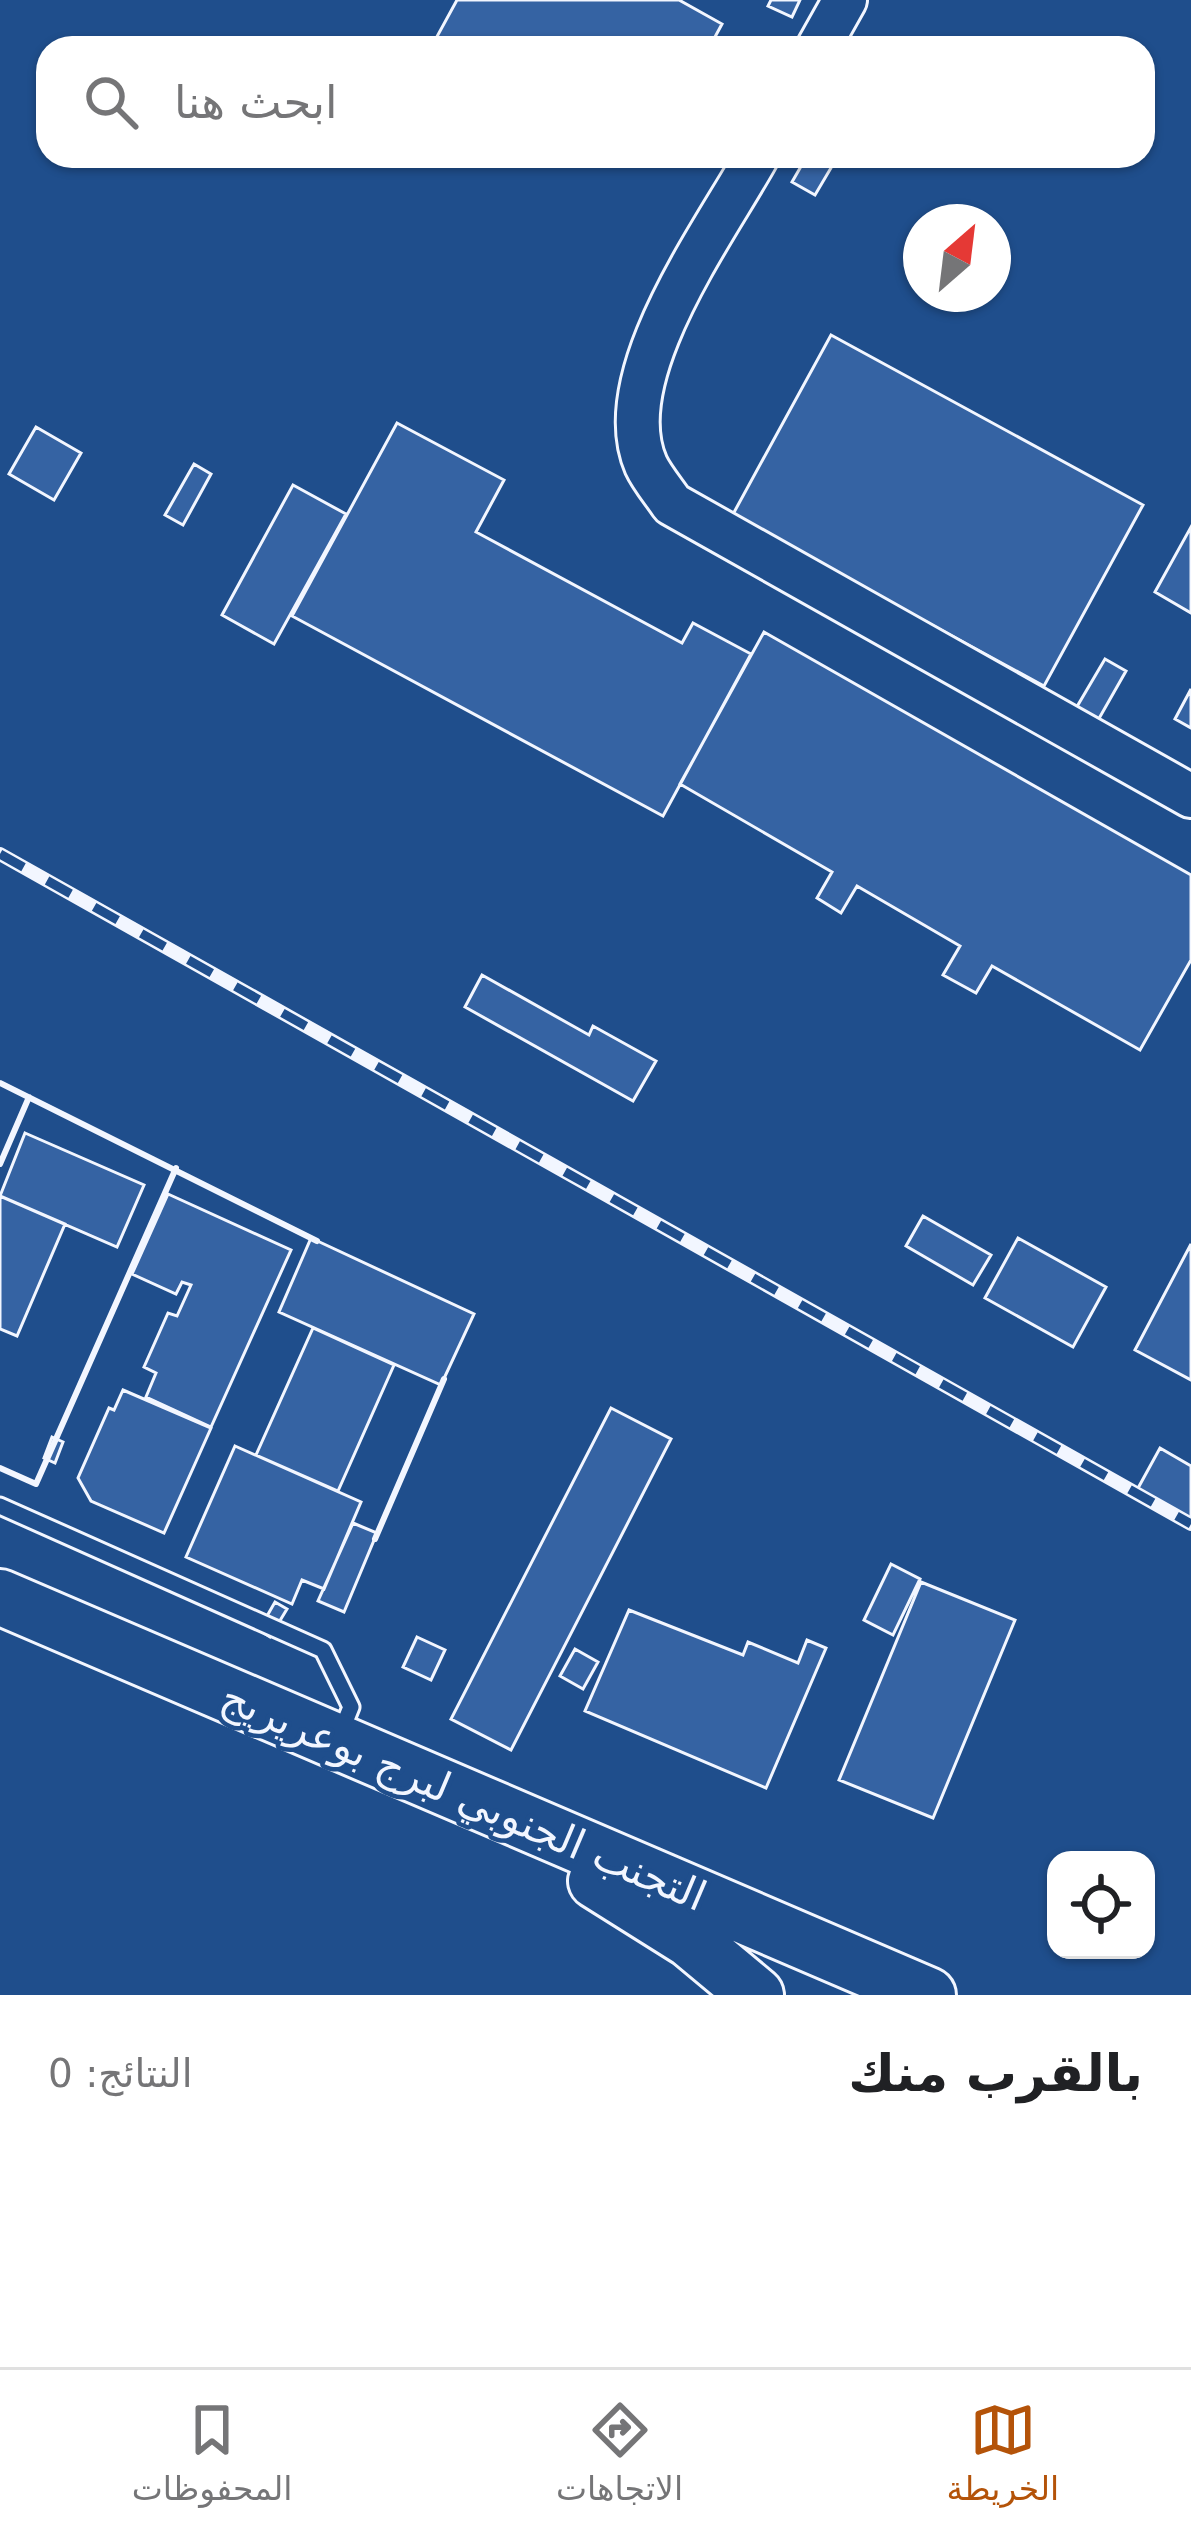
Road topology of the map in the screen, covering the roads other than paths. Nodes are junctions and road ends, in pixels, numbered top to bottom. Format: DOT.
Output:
graph roads {
  1 [pos="845,0"];
  2 [pos="825,36"];
  3 [pos="750,168"];
  4 [pos="1191,796"];
  5 [pos="0,1505"];
  6 [pos="0,1597"];
  7 [pos="275,1714"];
  8 [pos="337,1741"];
  9 [pos="756,1995"];
  10 [pos="928,1995"];
  1 -- 2 [label="street"];
  3 -- 4 [label="street"];
  5 -- 8 [label="lane"];
  6 -- 7 [label="highway, التجنب الجنوبي لبرج بوعريريج"];
  7 -- 8 [label="highway, التجنب الجنوبي لبرج بوعريريج"];
  7 -- 9 [label="highway"];
  8 -- 10 [label="highway, التجنب الجنوبي لبرج بوعريريج"];
}
